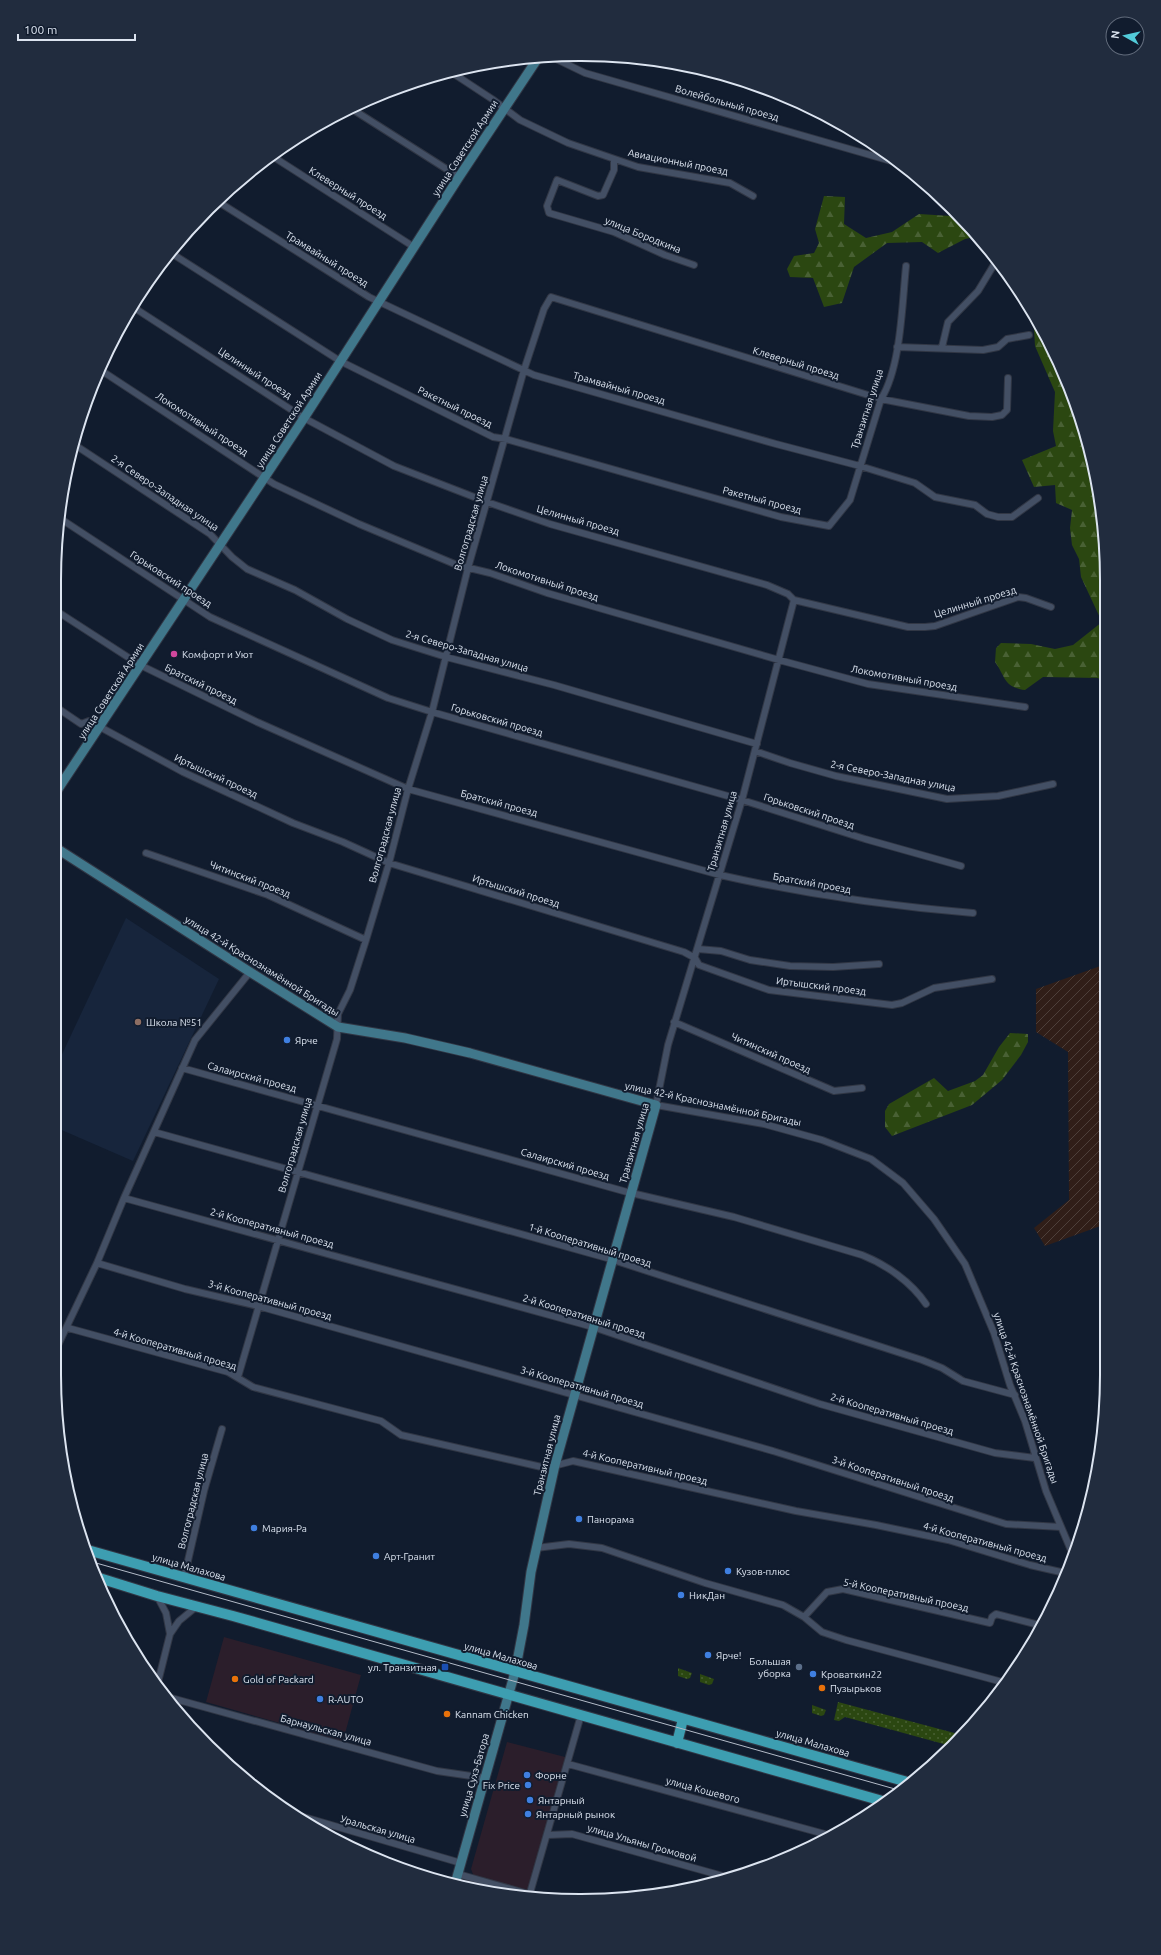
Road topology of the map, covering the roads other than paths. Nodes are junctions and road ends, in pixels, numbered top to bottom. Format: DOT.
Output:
graph roads {
  1 [pos="561,62"];
  2 [pos="535,63"];
  3 [pos="457,76"];
  4 [pos="505,108"];
  5 [pos="357,112"];
  6 [pos="277,159"];
  7 [pos="614,159"];
  8 [pos="883,159"];
  9 [pos="459,177"];
  10 [pos="753,196"];
  11 [pos="222,204"];
  12 [pos="414,247"];
  13 [pos="175,256"];
  14 [pos="694,264"];
  15 [pos="994,265"];
  16 [pos="906,266"];
  17 [pos="551,297"];
  18 [pos="378,302"];
  19 [pos="138,310"];
  20 [pos="1029,335"];
  21 [pos="897,347"];
  22 [pos="942,347"];
  23 [pos="340,361"];
  24 [pos="524,370"];
  25 [pos="105,373"];
  26 [pos="1008,378"];
  27 [pos="881,399"];
  28 [pos="304,418"];
  29 [pos="506,439"];
  30 [pos="79,447"];
  31 [pos="860,466"];
  32 [pos="264,478"];
  33 [pos="1038,498"];
  34 [pos="487,502"];
  35 [pos="64,522"];
  36 [pos="829,526"];
  37 [pos="220,542"];
  38 [pos="468,568"];
  39 [pos="183,600"];
  40 [pos="794,600"];
  41 [pos="1051,607"];
  42 [pos="61,614"];
  43 [pos="446,657"];
  44 [pos="779,660"];
  45 [pos="140,665"];
  46 [pos="1025,707"];
  47 [pos="61,710"];
  48 [pos="432,712"];
  49 [pos="100,728"];
  50 [pos="757,744"];
  51 [pos="755,751"];
  52 [pos="1053,784"];
  53 [pos="61,785"];
  54 [pos="408,788"];
  55 [pos="742,800"];
  56 [pos="61,851"];
  57 [pos="146,853"];
  58 [pos="389,862"];
  59 [pos="961,866"];
  60 [pos="720,875"];
  61 [pos="973,913"];
  62 [pos="366,940"];
  63 [pos="698,949"];
  64 [pos="695,958"];
  65 [pos="879,964"];
  66 [pos="250,972"];
  67 [pos="992,979"];
  68 [pos="674,1022"];
  69 [pos="338,1027"];
  70 [pos="182,1068"];
  71 [pos="862,1088"];
  72 [pos="317,1105"];
  73 [pos="656,1105"];
  74 [pos="154,1132"];
  75 [pos="298,1171"];
  76 [pos="632,1192"];
  77 [pos="124,1198"];
  78 [pos="279,1240"];
  79 [pos="612,1261"];
  80 [pos="97,1263"];
  81 [pos="926,1304"];
  82 [pos="258,1306"];
  83 [pos="593,1327"];
  84 [pos="68,1328"];
  85 [pos="61,1340"];
  86 [pos="238,1377"];
  87 [pos="574,1395"];
  88 [pos="1015,1395"];
  89 [pos="222,1429"];
  90 [pos="1035,1458"];
  91 [pos="555,1465"];
  92 [pos="1061,1527"];
  93 [pos="1070,1547"];
  94 [pos="536,1548"];
  95 [pos="93,1552"];
  96 [pos="1060,1572"];
  97 [pos="184,1578"];
  98 [pos="104,1579"];
  99 [pos="157,1596"];
  100 [pos="196,1607"];
  101 [pos="804,1616"];
  102 [pos="1035,1624"];
  103 [pos="170,1634"];
  104 [pos="515,1672"];
  105 [pos="159,1678"];
  106 [pos="1000,1681"];
  107 [pos="509,1695"];
  108 [pos="175,1699"];
  109 [pos="581,1715"];
  110 [pos="683,1720"];
  111 [pos="677,1742"];
  112 [pos="568,1764"];
  113 [pos="485,1778"];
  114 [pos="904,1781"];
  115 [pos="878,1800"];
  116 [pos="315,1820"];
  117 [pos="822,1833"];
  118 [pos="548,1835"];
  119 [pos="461,1863"];
  120 [pos="458,1874"];
  121 [pos="719,1875"];
  122 [pos="457,1879"];
  123 [pos="518,1890"];
  124 [pos="532,1892"];
  1 -- 8 [label="street, Волейбольный проезд"];
  2 -- 4 [label="street, улица Советской Армии"];
  3 -- 4 [label="street, Авиационный проезд"];
  4 -- 7 [label="street, Авиационный проезд"];
  4 -- 9 [label="street, улица Советской Армии"];
  5 -- 9 [label="street"];
  6 -- 12 [label="street, Клеверный проезд"];
  7 -- 10 [label="street, Авиационный проезд"];
  7 -- 14 [label="street, улица Бородкина"];
  9 -- 12 [label="street, улица Советской Армии"];
  11 -- 18 [label="street, Трамвайный проезд"];
  12 -- 18 [label="street, улица Советской Армии"];
  13 -- 23 [label="street, Ракетный проезд"];
  15 -- 22 [label="street"];
  16 -- 21 [label="street, Транзитная улица"];
  17 -- 24 [label="street, Волгоградская улица"];
  17 -- 27 [label="street, Клеверный проезд"];
  18 -- 23 [label="street, улица Советской Армии"];
  18 -- 24 [label="street, Трамвайный проезд"];
  19 -- 28 [label="street, Целинный проезд"];
  20 -- 22 [label="street"];
  21 -- 22 [label="street"];
  21 -- 27 [label="street, Транзитная улица"];
  23 -- 28 [label="street, улица Советской Армии"];
  23 -- 29 [label="street, Ракетный проезд"];
  24 -- 29 [label="street, Волгоградская улица"];
  24 -- 31 [label="street, Трамвайный проезд"];
  25 -- 32 [label="street, Локомотивный проезд"];
  26 -- 27 [label="street, Клеверный проезд"];
  27 -- 31 [label="street, Транзитная улица"];
  28 -- 32 [label="street, улица Советской Армии"];
  28 -- 34 [label="street, Целинный проезд"];
  29 -- 34 [label="street, Волгоградская улица"];
  29 -- 36 [label="street, Ракетный проезд"];
  30 -- 37 [label="street, 2-я Северо-Западная улица"];
  31 -- 33 [label="street, Трамвайный проезд"];
  31 -- 36 [label="street, Транзитная улица"];
  32 -- 37 [label="street, улица Советской Армии"];
  32 -- 38 [label="street, Локомотивный проезд"];
  34 -- 38 [label="street, Волгоградская улица"];
  34 -- 40 [label="street, Целинный проезд"];
  35 -- 39 [label="street, Горьковский проезд"];
  37 -- 39 [label="street, улица Советской Армии"];
  37 -- 43 [label="street, 2-я Северо-Западная улица"];
  38 -- 43 [label="street, Волгоградская улица"];
  38 -- 44 [label="street, Локомотивный проезд"];
  39 -- 45 [label="street, улица Советской Армии"];
  39 -- 48 [label="street, Горьковский проезд"];
  40 -- 41 [label="street, Целинный проезд"];
  40 -- 44 [label="street, Транзитная улица"];
  42 -- 45 [label="street, Братский проезд"];
  43 -- 48 [label="street, Волгоградская улица"];
  43 -- 50 [label="street, 2-я Северо-Западная улица"];
  44 -- 46 [label="street, Локомотивный проезд"];
  44 -- 50 [label="street, Транзитная улица"];
  45 -- 49 [label="street, улица Советской Армии"];
  45 -- 54 [label="street, Братский проезд"];
  47 -- 49 [label="street, Иртышский проезд"];
  48 -- 54 [label="street, Волгоградская улица"];
  48 -- 55 [label="street, Горьковский проезд"];
  49 -- 53 [label="street, улица Советской Армии"];
  49 -- 58 [label="street, Иртышский проезд"];
  50 -- 51 [label="street, Транзитная улица"];
  51 -- 52 [label="street, 2-я Северо-Западная улица"];
  51 -- 55 [label="street, Транзитная улица"];
  54 -- 58 [label="street, Волгоградская улица"];
  54 -- 60 [label="street, Братский проезд"];
  55 -- 59 [label="street, Горьковский проезд"];
  55 -- 60 [label="street, Транзитная улица"];
  56 -- 66 [label="street, улица 42-й Краснознамённой Бригады"];
  57 -- 62 [label="street, Читинский проезд"];
  58 -- 62 [label="street, Волгоградская улица"];
  58 -- 64 [label="street, Иртышский проезд"];
  60 -- 61 [label="street, Братский проезд"];
  60 -- 63 [label="street, Транзитная улица"];
  62 -- 69 [label="street, Волгоградская улица"];
  63 -- 64 [label="street, Транзитная улица"];
  63 -- 65 [label="street, Иртышский проезд"];
  64 -- 67 [label="street, Иртышский проезд"];
  64 -- 68 [label="street, Транзитная улица"];
  66 -- 69 [label="street, улица 42-й Краснознамённой Бригады"];
  66 -- 70 [label="street"];
  68 -- 71 [label="street, Читинский проезд"];
  68 -- 73 [label="street, Транзитная улица"];
  69 -- 72 [label="street, Волгоградская улица"];
  69 -- 73 [label="street, улица 42-й Краснознамённой Бригады"];
  70 -- 72 [label="street, Салаирский проезд"];
  70 -- 74 [label="street"];
  72 -- 75 [label="street, Волгоградская улица"];
  72 -- 76 [label="street, Салаирский проезд"];
  73 -- 76 [label="street, Транзитная улица"];
  73 -- 88 [label="street, улица 42-й Краснознамённой Бригады"];
  74 -- 75 [label="street, 1-й Кооперативный проезд"];
  74 -- 77 [label="street"];
  75 -- 78 [label="street, Волгоградская улица"];
  75 -- 79 [label="street, 1-й Кооперативный проезд"];
  76 -- 79 [label="street, Транзитная улица"];
  76 -- 81 [label="street, Салаирский проезд"];
  77 -- 78 [label="street, 2-й Кооперативный проезд"];
  77 -- 80 [label="street"];
  78 -- 82 [label="street, Волгоградская улица"];
  78 -- 83 [label="street, 2-й Кооперативный проезд"];
  79 -- 83 [label="street, Транзитная улица"];
  79 -- 88 [label="street, 1-й Кооперативный проезд"];
  80 -- 82 [label="street, 3-й Кооперативный проезд"];
  80 -- 84 [label="street"];
  82 -- 86 [label="street, Волгоградская улица"];
  82 -- 87 [label="street, 3-й Кооперативный проезд"];
  83 -- 87 [label="street, Транзитная улица"];
  83 -- 90 [label="street, 2-й Кооперативный проезд"];
  84 -- 85 [label="street"];
  84 -- 86 [label="street, 4-й Кооперативный проезд"];
  86 -- 91 [label="street, 4-й Кооперативный проезд"];
  87 -- 91 [label="street, Транзитная улица"];
  87 -- 92 [label="street, 3-й Кооперативный проезд"];
  88 -- 90 [label="street, улица 42-й Краснознамённой Бригады"];
  89 -- 97 [label="street, Волгоградская улица"];
  90 -- 92 [label="street, улица 42-й Краснознамённой Бригады"];
  91 -- 94 [label="street, Транзитная улица"];
  91 -- 96 [label="street, 4-й Кооперативный проезд"];
  92 -- 93 [label="street, улица 42-й Краснознамённой Бригады"];
  94 -- 101 [label="street"];
  94 -- 104 [label="street, Транзитная улица"];
  95 -- 97 [label="main road, улица Малахова"];
  97 -- 104 [label="main road, улица Малахова"];
  98 -- 99 [label="main road"];
  99 -- 100 [label="main road"];
  99 -- 103 [label="street"];
  100 -- 103 [label="street"];
  100 -- 107 [label="main road"];
  101 -- 102 [label="street, 5-й Кооперативный проезд"];
  101 -- 106 [label="street"];
  103 -- 105 [label="street"];
  104 -- 107 [label="street, улица Сухэ-Батора"];
  104 -- 110 [label="main road, улица Малахова"];
  107 -- 109 [label="main road"];
  107 -- 113 [label="street, улица Сухэ-Батора"];
  108 -- 113 [label="street, Барнаульская улица"];
  109 -- 111 [label="main road"];
  109 -- 112 [label="street"];
  110 -- 111 [label="main road"];
  110 -- 114 [label="main road, улица Малахова"];
  111 -- 115 [label="main road"];
  112 -- 117 [label="street, улица Кошевого"];
  112 -- 118 [label="street"];
  113 -- 119 [label="street, улица Сухэ-Батора"];
  116 -- 119 [label="street, Уральская улица"];
  118 -- 121 [label="street, улица Ульяны Громовой"];
  118 -- 124 [label="street"];
  119 -- 120 [label="street, улица Сухэ-Батора"];
  120 -- 122 [label="street, улица Сухэ-Батора"];
  120 -- 123 [label="street"];
}
